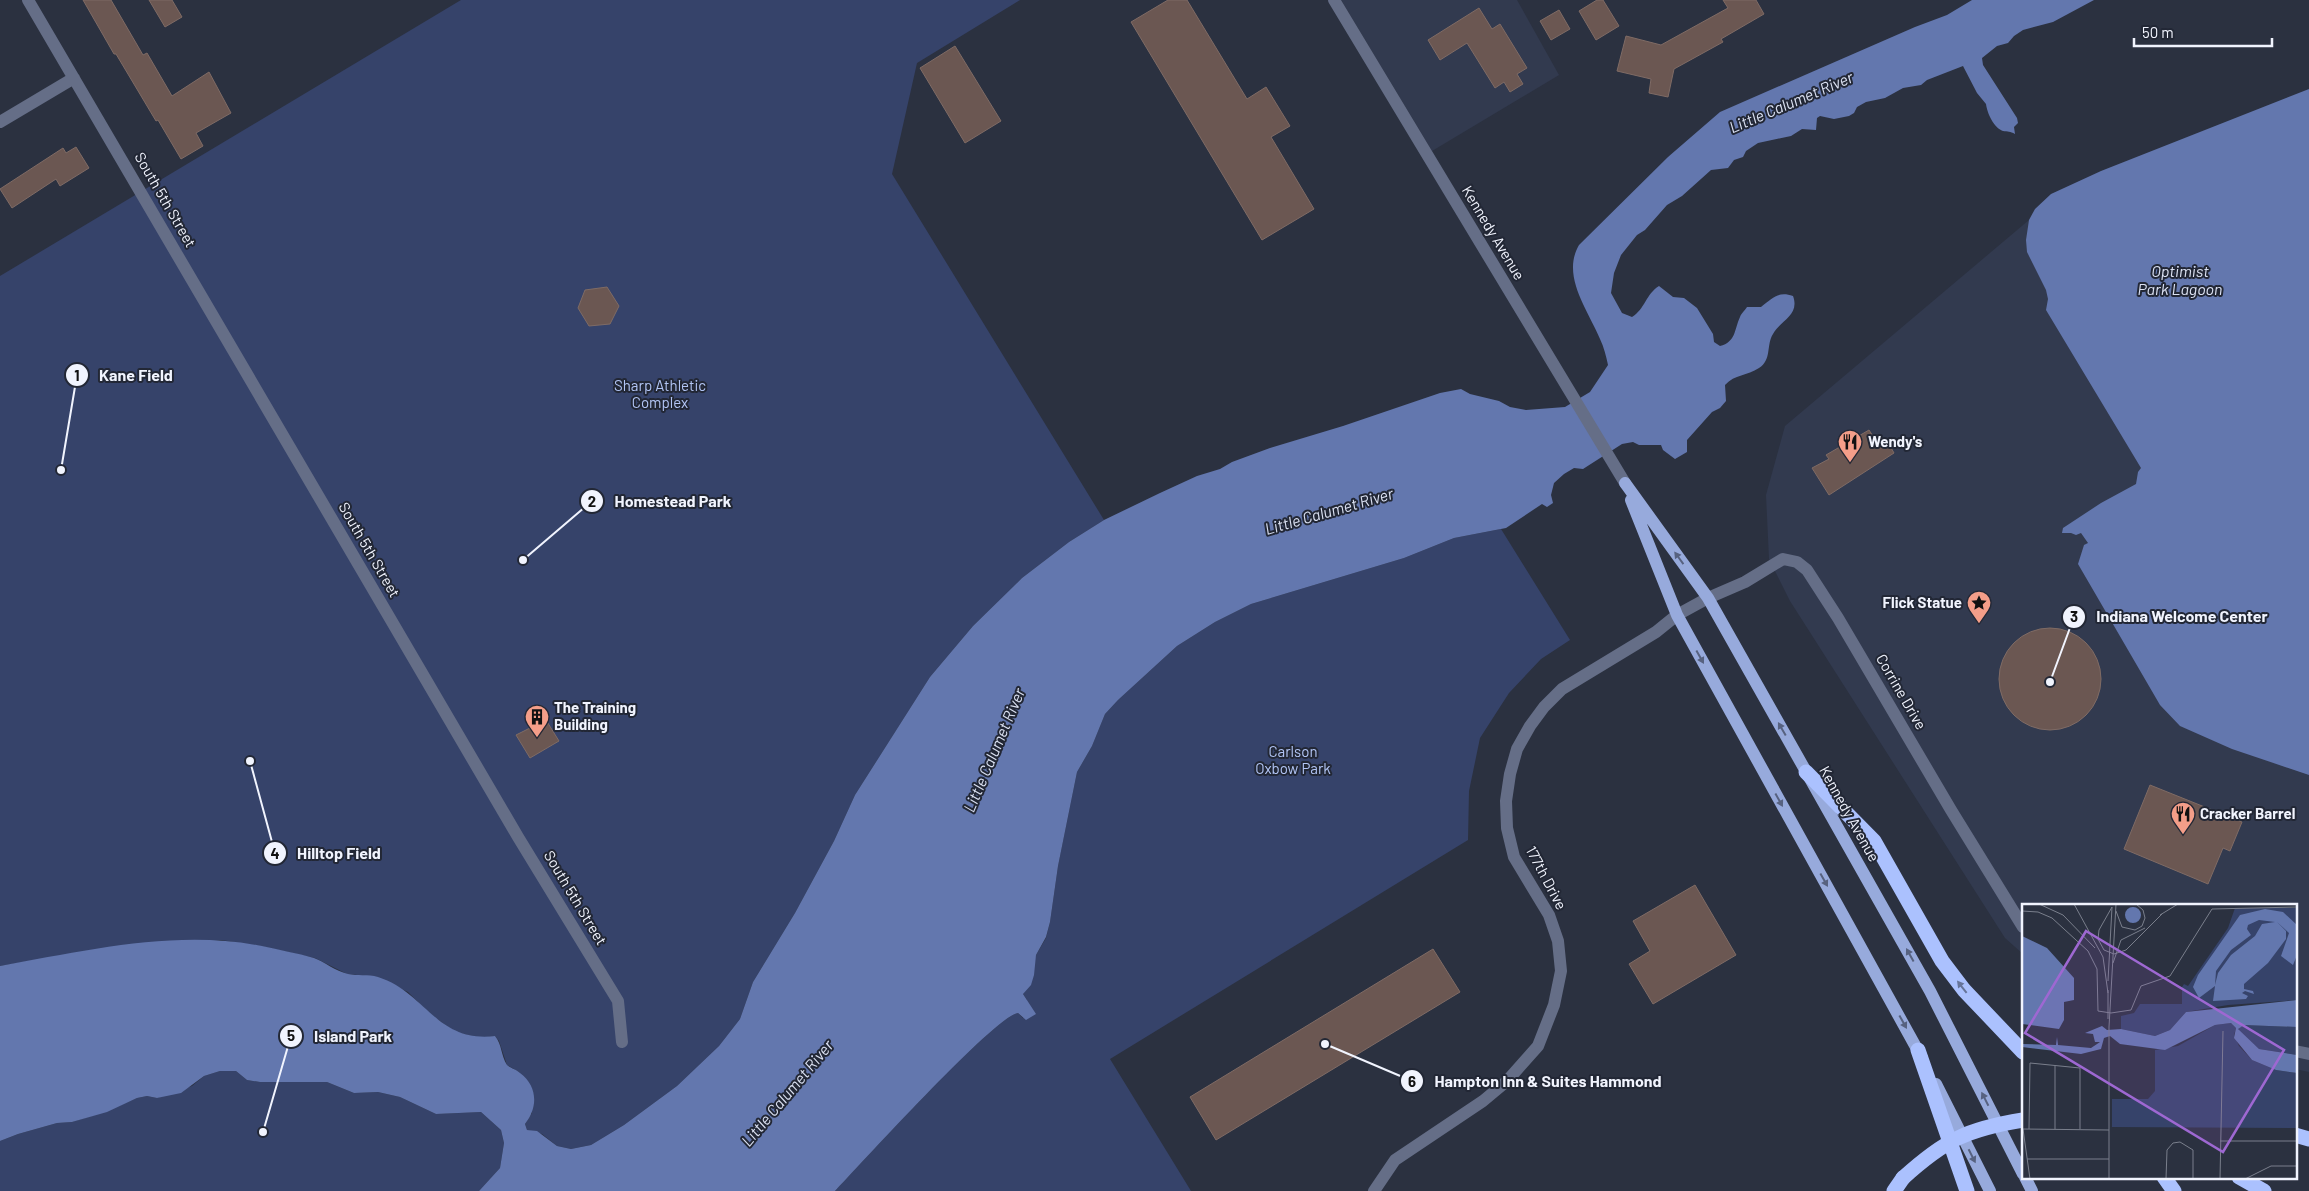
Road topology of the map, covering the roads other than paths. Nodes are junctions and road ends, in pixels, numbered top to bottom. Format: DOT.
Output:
graph roads {
  1 [pos="28,0"];
  2 [pos="1334,0"];
  3 [pos="74,78"];
  4 [pos="0,122"];
  5 [pos="1624,483"];
  6 [pos="1708,598"];
  7 [pos="1677,615"];
  8 [pos="1806,772"];
  9 [pos="2022,925"];
  10 [pos="1994,1024"];
  11 [pos="2022,1039"];
  12 [pos="622,1042"];
  13 [pos="1918,1050"];
  14 [pos="2022,1051"];
  15 [pos="2296,1051"];
  16 [pos="2309,1054"];
  17 [pos="2022,1120"];
  18 [pos="2296,1135"];
  19 [pos="2309,1138"];
  20 [pos="2022,1172"];
  21 [pos="2026,1178"];
  22 [pos="2165,1178"];
  23 [pos="2241,1178"];
  24 [pos="1899,1185"];
  25 [pos="1374,1191"];
  26 [pos="1967,1191"];
  27 [pos="1990,1191"];
  28 [pos="2032,1191"];
  29 [pos="2174,1191"];
  30 [pos="2264,1191"];
  1 -- 3 [label="street, South 5th Street"];
  2 -- 5 [label="street, Kennedy Avenue"];
  3 -- 4 [label="street"];
  3 -- 12 [label="street, South 5th Street"];
  6 -- 5 [label="main road, Kennedy Avenue, one-way"];
  5 -- 7 [label="main road, Kennedy Avenue"];
  6 -- 7 [label="street, 177th Drive"];
  8 -- 6 [label="main road, Kennedy Avenue, one-way"];
  6 -- 9 [label="street, Corrine Drive"];
  7 -- 13 [label="main road, Kennedy Avenue, one-way"];
  7 -- 25 [label="street, 177th Drive"];
  10 -- 8 [label="highway, one-way"];
  20 -- 8 [label="main road, Kennedy Avenue, one-way"];
  10 -- 11 [label="highway"];
  10 -- 14 [label="highway"];
  13 -- 26 [label="highway"];
  13 -- 27 [label="main road, Kennedy Avenue, one-way"];
  15 -- 16 [label="street"];
  17 -- 24 [label="highway, bridge"];
  18 -- 19 [label="highway"];
  21 -- 28 [label="main road"];
  22 -- 29 [label="highway"];
  23 -- 30 [label="highway"];
}
